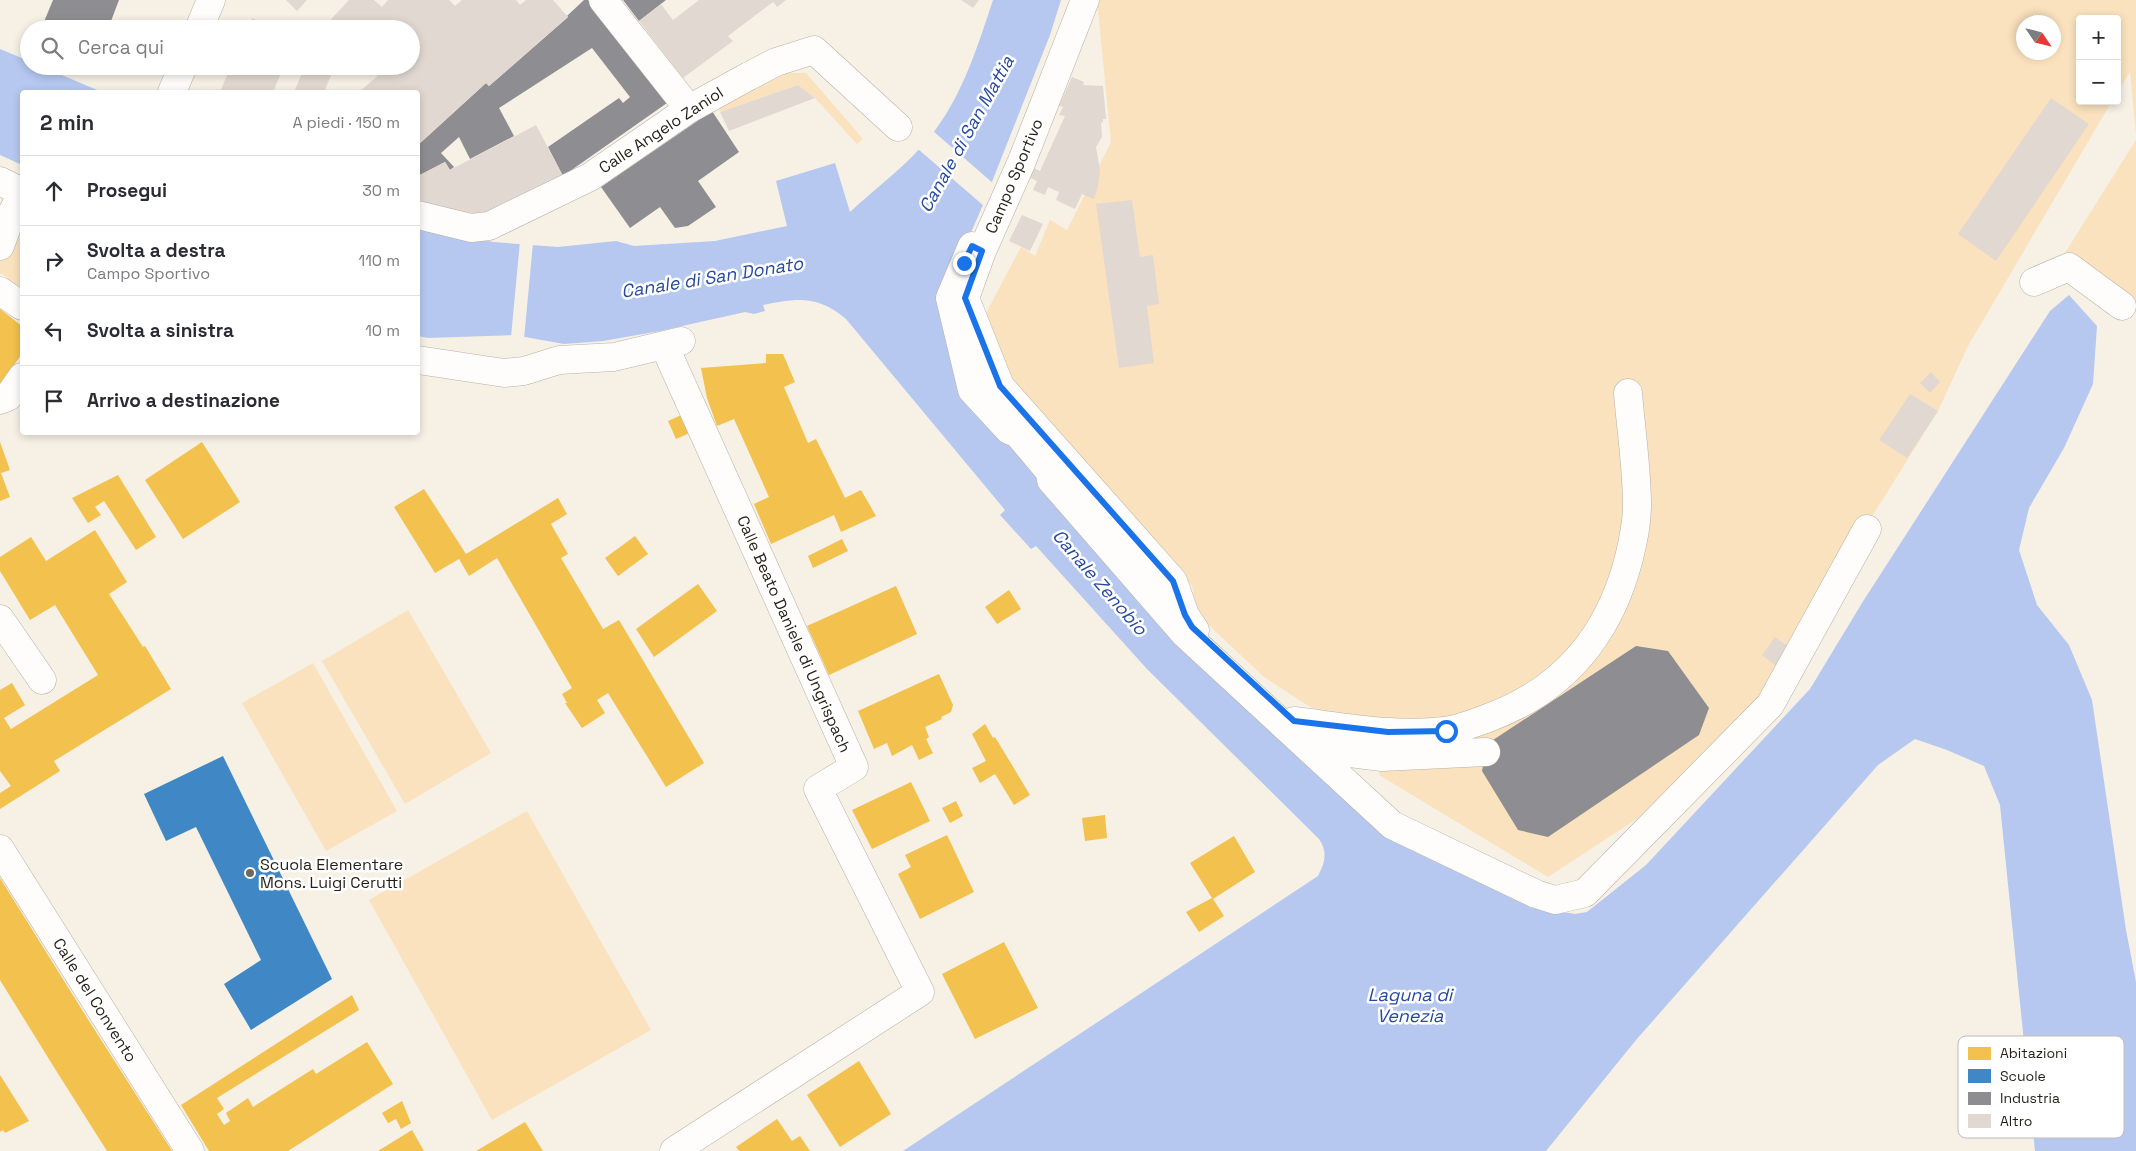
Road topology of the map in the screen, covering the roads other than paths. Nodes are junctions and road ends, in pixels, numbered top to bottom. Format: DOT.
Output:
graph roads {
  1 [pos="211,0"];
  2 [pos="603,0"];
  3 [pos="1085,0"];
  4 [pos="203,20"];
  5 [pos="179,75"];
  6 [pos="173,90"];
  7 [pos="689,109"];
  8 [pos="898,127"];
  9 [pos="0,181"];
  10 [pos="20,191"];
  11 [pos="20,196"];
  12 [pos="420,215"];
  13 [pos="0,246"];
  14 [pos="982,251"];
  15 [pos="2034,282"];
  16 [pos="0,291"];
  17 [pos="20,305"];
  18 [pos="2122,306"];
  19 [pos="420,360"];
  20 [pos="20,381"];
  21 [pos="1628,393"];
  22 [pos="0,400"];
  23 [pos="1867,529"];
  24 [pos="0,619"];
  25 [pos="42,680"];
  26 [pos="1294,721"];
  27 [pos="1486,752"];
  28 [pos="0,849"];
  29 [pos="190,1151"];
  30 [pos="674,1151"];
  1 -- 4 [label="street"];
  2 -- 7 [label="street"];
  3 -- 14 [label="street, Campo Sportivo"];
  5 -- 6 [label="street"];
  7 -- 8 [label="street, Calle Angelo Zaniol"];
  7 -- 12 [label="street, Calle Angelo Zaniol"];
  9 -- 10 [label="street"];
  11 -- 13 [label="street"];
  14 -- 23 [label="street"];
  14 -- 26 [label="street, Campo Sportivo"];
  15 -- 18 [label="street"];
  16 -- 17 [label="street"];
  19 -- 30 [label="street, Calle Beato Daniele di Ungrispach"];
  20 -- 22 [label="street"];
  21 -- 26 [label="street"];
  24 -- 25 [label="street"];
  26 -- 27 [label="street, Campo Sportivo"];
  28 -- 29 [label="street, Calle del Convento"];
}
